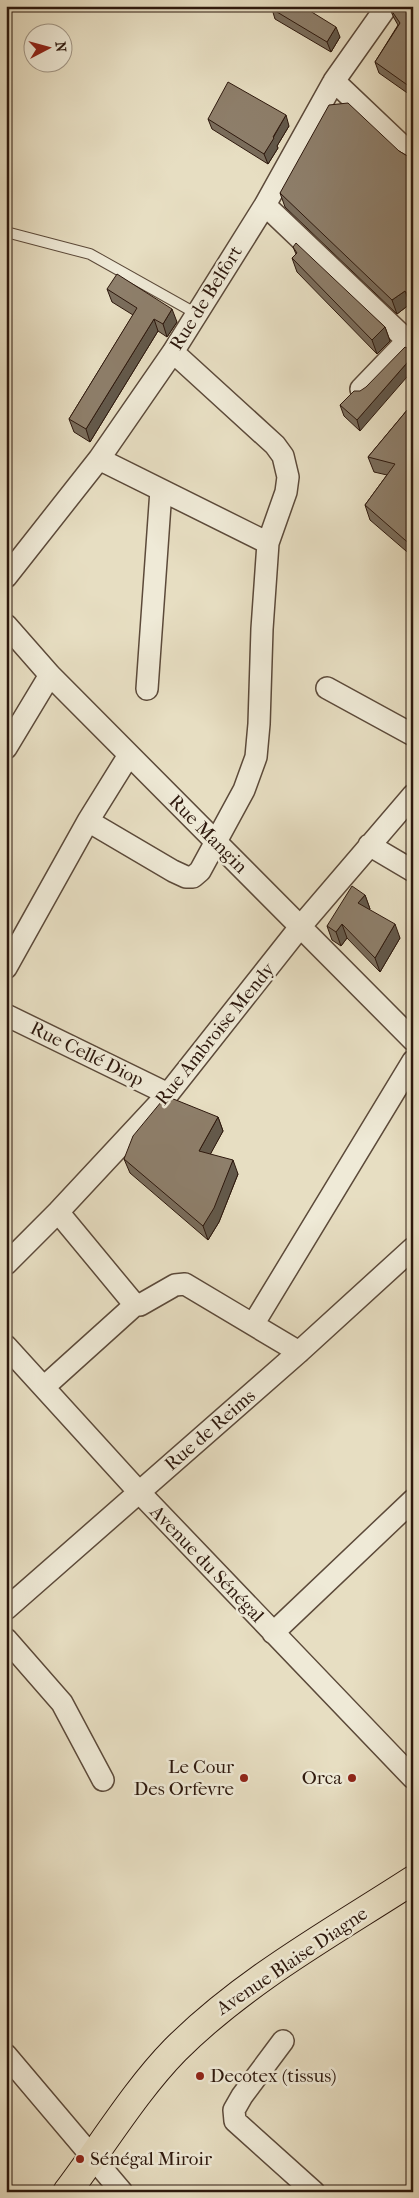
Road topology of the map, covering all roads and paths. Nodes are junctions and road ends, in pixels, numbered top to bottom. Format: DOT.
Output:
graph roads {
  1 [pos="387,6"];
  2 [pos="334,81"];
  3 [pos="413,156"];
  4 [pos="265,205"];
  5 [pos="6,232"];
  6 [pos="197,314"];
  7 [pos="410,343"];
  8 [pos="173,352"];
  9 [pos="361,389"];
  10 [pos="99,459"];
  11 [pos="161,490"];
  12 [pos="268,543"];
  13 [pos="6,577"];
  14 [pos="6,625"];
  15 [pos="50,675"];
  16 [pos="328,688"];
  17 [pos="147,689"];
  18 [pos="413,735"];
  19 [pos="6,748"];
  20 [pos="129,755"];
  21 [pos="413,794"];
  22 [pos="88,821"];
  23 [pos="216,842"];
  24 [pos="369,845"];
  25 [pos="413,871"];
  26 [pos="300,928"];
  27 [pos="6,968"];
  28 [pos="6,1015"];
  29 [pos="413,1040"];
  30 [pos="413,1061"];
  31 [pos="168,1094"];
  32 [pos="58,1212"];
  33 [pos="413,1248"];
  34 [pos="6,1264"];
  35 [pos="135,1305"];
  36 [pos="254,1323"];
  37 [pos="6,1346"];
  38 [pos="299,1352"];
  39 [pos="44,1387"];
  40 [pos="139,1492"];
  41 [pos="413,1500"];
  42 [pos="6,1609"];
  43 [pos="273,1633"];
  44 [pos="6,1639"];
  45 [pos="413,1778"];
  46 [pos="103,1780"];
  47 [pos="413,1880"];
  48 [pos="283,2041"];
  49 [pos="6,2055"];
  50 [pos="93,2158"];
  51 [pos="66,2192"];
  52 [pos="122,2192"];
  53 [pos="314,2192"];
  1 -- 2 [label="street, Rue de Belfort"];
  2 -- 3 [label="street"];
  2 -- 4 [label="street, Rue de Belfort"];
  4 -- 6 [label="street, Rue de Belfort"];
  4 -- 7 [label="street"];
  5 -- 6 [label="lane"];
  6 -- 8 [label="street, Rue de Belfort"];
  7 -- 9 [label="street"];
  8 -- 10 [label="street, Rue de Belfort"];
  8 -- 12 [label="street"];
  10 -- 11 [label="street"];
  10 -- 13 [label="street, Rue de Belfort"];
  11 -- 12 [label="street"];
  11 -- 17 [label="street"];
  12 -- 23 [label="street"];
  14 -- 15 [label="street, Rue Mangin"];
  15 -- 19 [label="street"];
  15 -- 20 [label="street, Rue Mangin"];
  16 -- 18 [label="street"];
  20 -- 22 [label="street"];
  20 -- 23 [label="street, Rue Mangin"];
  21 -- 24 [label="street, Rue Ambroise Mendy"];
  22 -- 23 [label="street"];
  22 -- 27 [label="street"];
  23 -- 26 [label="street, Rue Mangin"];
  24 -- 25 [label="street"];
  24 -- 26 [label="street, Rue Ambroise Mendy"];
  26 -- 29 [label="street, Rue Mangin"];
  26 -- 31 [label="street, Rue Ambroise Mendy"];
  28 -- 31 [label="street, Rue Cellé Diop"];
  30 -- 36 [label="street"];
  31 -- 32 [label="street, Rue Ambroise Mendy"];
  32 -- 34 [label="street, Rue Ambroise Mendy"];
  32 -- 35 [label="street"];
  33 -- 38 [label="street, Rue de Reims"];
  35 -- 36 [label="street"];
  35 -- 39 [label="street"];
  36 -- 38 [label="street"];
  37 -- 39 [label="street, Avenue du Sénégal"];
  38 -- 40 [label="street, Rue de Reims"];
  39 -- 40 [label="street, Avenue du Sénégal"];
  40 -- 42 [label="street, Rue de Reims"];
  40 -- 43 [label="street, Avenue du Sénégal"];
  41 -- 43 [label="street"];
  43 -- 45 [label="street, Avenue du Sénégal"];
  44 -- 46 [label="street"];
  47 -- 50 [label="main road, Avenue Blaise Diagne"];
  48 -- 53 [label="street"];
  49 -- 50 [label="street"];
  50 -- 51 [label="main road, Avenue Blaise Diagne"];
  50 -- 52 [label="street"];
}
